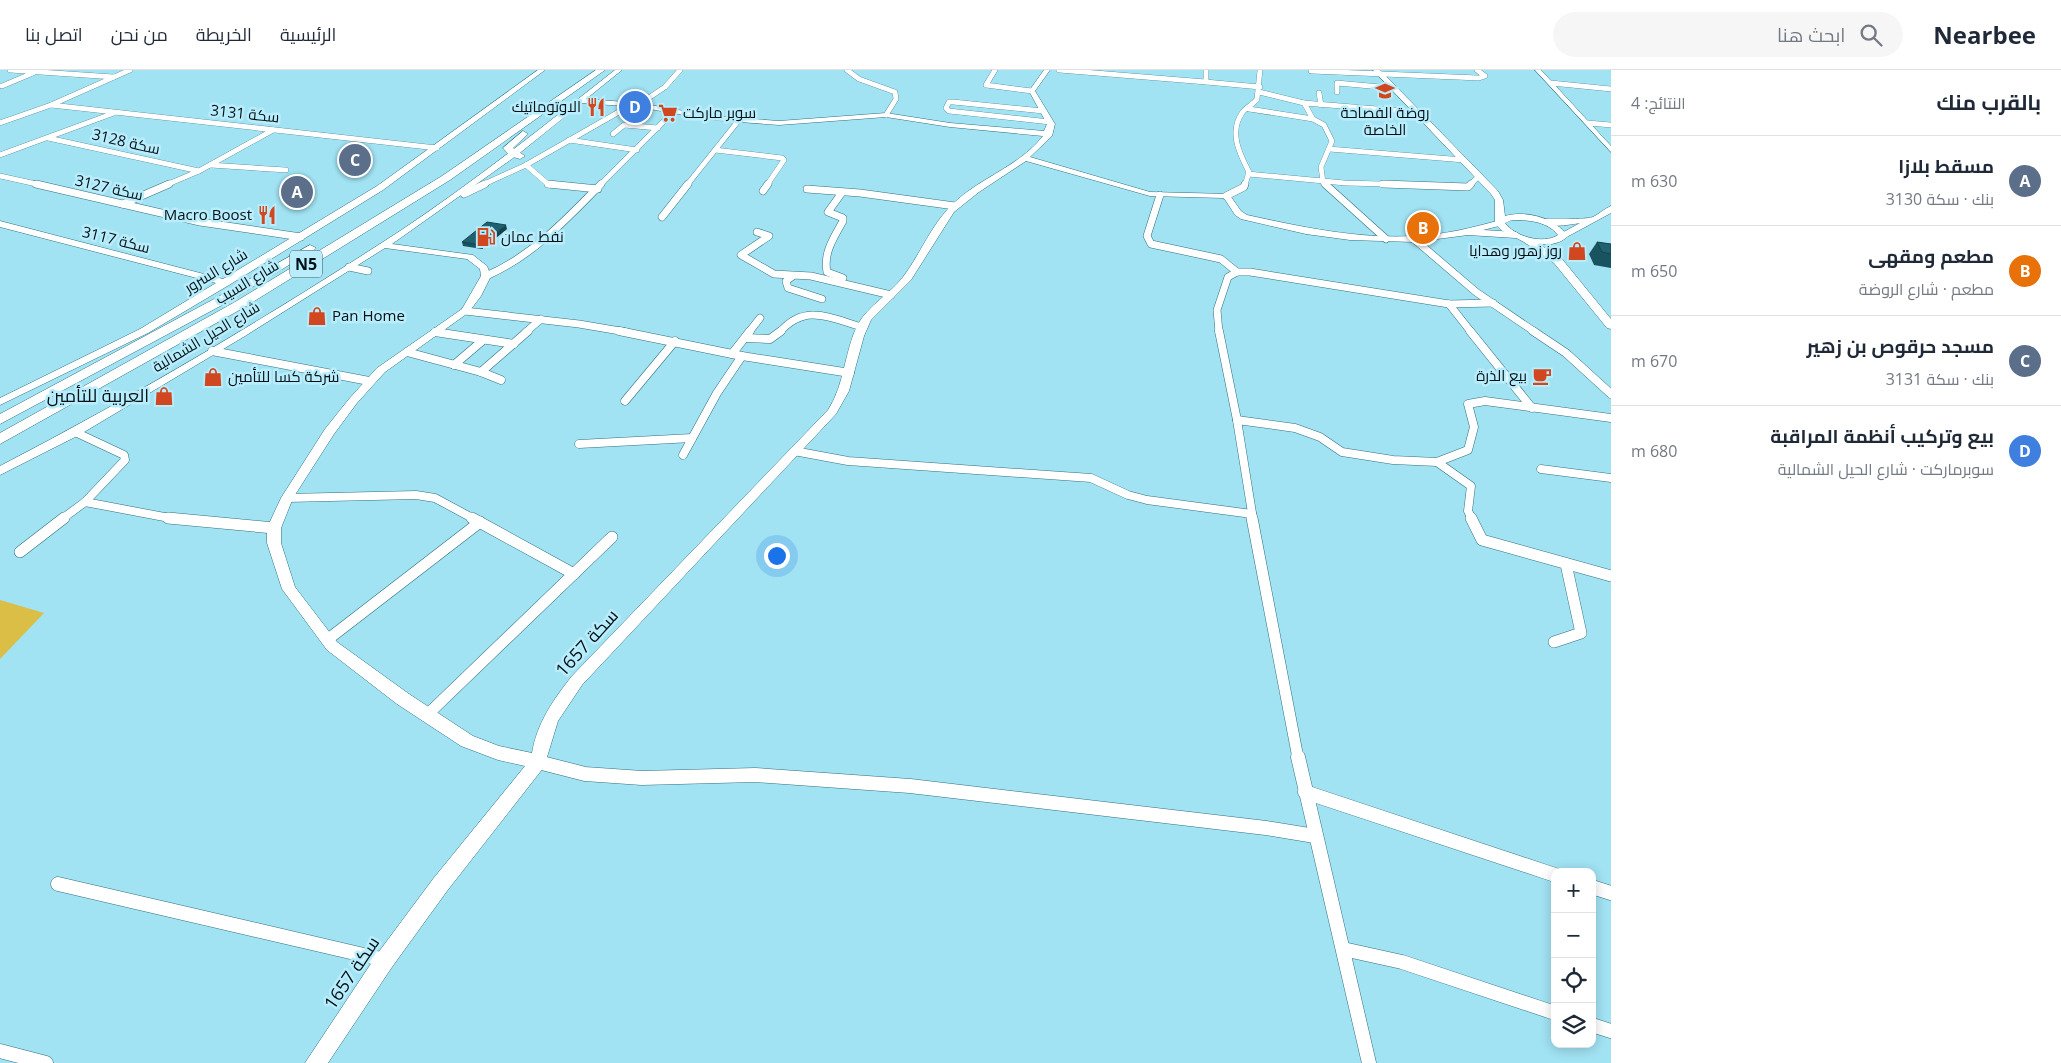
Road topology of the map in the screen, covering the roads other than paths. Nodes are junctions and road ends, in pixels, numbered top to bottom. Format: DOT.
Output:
graph roads {
  1 [pos="10,70"];
  2 [pos="130,70"];
  3 [pos="542,70"];
  4 [pos="550,70"];
  5 [pos="585,70"];
  6 [pos="601,70"];
  7 [pos="605,70"];
  8 [pos="619,70"];
  9 [pos="680,70"];
  10 [pos="847,70"];
  11 [pos="996,70"];
  12 [pos="1047,70"];
  13 [pos="1058,70"];
  14 [pos="1206,70"];
  15 [pos="1260,70"];
  16 [pos="1420,70"];
  17 [pos="1477,70"];
  18 [pos="1538,70"];
  19 [pos="1311,71"];
  20 [pos="36,72"];
  21 [pos="1378,72"];
  22 [pos="1428,76"];
  23 [pos="117,77"];
  24 [pos="532,78"];
  25 [pos="1206,82"];
  26 [pos="1551,83"];
  27 [pos="2,86"];
  28 [pos="1392,88"];
  29 [pos="1611,89"];
  30 [pos="1259,90"];
  31 [pos="1032,91"];
  32 [pos="1337,92"];
  33 [pos="1320,93"];
  34 [pos="1304,102"];
  35 [pos="579,103"];
  36 [pos="1321,104"];
  37 [pos="51,105"];
  38 [pos="635,105"];
  39 [pos="1249,109"];
  40 [pos="674,111"];
  41 [pos="1043,111"];
  42 [pos="117,112"];
  43 [pos="1415,112"];
  44 [pos="886,115"];
  45 [pos="1312,119"];
  46 [pos="739,120"];
  47 [pos="1050,122"];
  48 [pos="0,123"];
  49 [pos="471,123"];
  50 [pos="1588,123"];
  51 [pos="1611,125"];
  52 [pos="658,128"];
  53 [pos="273,130"];
  54 [pos="613,134"];
  55 [pos="1048,134"];
  56 [pos="48,138"];
  57 [pos="447,140"];
  58 [pos="569,140"];
  59 [pos="524,145"];
  60 [pos="420,146"];
  61 [pos="437,148"];
  62 [pos="1329,149"];
  63 [pos="637,150"];
  64 [pos="716,150"];
  65 [pos="1611,150"];
  66 [pos="0,155"];
  67 [pos="516,155"];
  68 [pos="537,158"];
  69 [pos="1025,158"];
  70 [pos="421,160"];
  71 [pos="1464,160"];
  72 [pos="210,165"];
  73 [pos="286,170"];
  74 [pos="199,171"];
  75 [pos="1248,174"];
  76 [pos="0,176"];
  77 [pos="1480,176"];
  78 [pos="1323,182"];
  79 [pos="598,189"];
  80 [pos="807,189"];
  81 [pos="763,191"];
  82 [pos="814,192"];
  83 [pos="1494,193"];
  84 [pos="464,194"];
  85 [pos="841,194"];
  86 [pos="1160,195"];
  87 [pos="1226,196"];
  88 [pos="123,204"];
  89 [pos="953,208"];
  90 [pos="1611,209"];
  91 [pos="662,218"];
  92 [pos="1595,218"];
  93 [pos="422,219"];
  94 [pos="1539,220"];
  95 [pos="1501,221"];
  96 [pos="0,224"];
  97 [pos="404,232"];
  98 [pos="757,232"];
  99 [pos="1468,232"];
  100 [pos="1519,236"];
  101 [pos="301,237"];
  102 [pos="1562,237"];
  103 [pos="1386,239"];
  104 [pos="1414,239"];
  105 [pos="385,244"];
  106 [pos="403,247"];
  107 [pos="369,254"];
  108 [pos="270,256"];
  109 [pos="1558,261"];
  110 [pos="349,266"];
  111 [pos="182,271"];
  112 [pos="368,271"];
  113 [pos="1237,272"];
  114 [pos="199,276"];
  115 [pos="486,276"];
  116 [pos="794,276"];
  117 [pos="226,283"];
  118 [pos="878,293"];
  119 [pos="891,296"];
  120 [pos="822,299"];
  121 [pos="1493,303"];
  122 [pos="188,304"];
  123 [pos="1449,304"];
  124 [pos="465,312"];
  125 [pos="760,318"];
  126 [pos="541,319"];
  127 [pos="1611,326"];
  128 [pos="862,327"];
  129 [pos="435,332"];
  130 [pos="746,338"];
  131 [pos="482,341"];
  132 [pos="675,341"];
  133 [pos="514,344"];
  134 [pos="212,351"];
  135 [pos="407,352"];
  136 [pos="121,354"];
  137 [pos="732,354"];
  138 [pos="742,356"];
  139 [pos="454,365"];
  140 [pos="481,372"];
  141 [pos="850,373"];
  142 [pos="501,380"];
  143 [pos="369,381"];
  144 [pos="1611,394"];
  145 [pos="625,401"];
  146 [pos="0,402"];
  147 [pos="1532,408"];
  148 [pos="0,413"];
  149 [pos="1611,418"];
  150 [pos="0,420"];
  151 [pos="1237,420"];
  152 [pos="75,432"];
  153 [pos="692,438"];
  154 [pos="0,439"];
  155 [pos="579,444"];
  156 [pos="794,451"];
  157 [pos="683,455"];
  158 [pos="1437,462"];
  159 [pos="1541,470"];
  160 [pos="0,471"];
  161 [pos="1611,478"];
  162 [pos="287,498"];
  163 [pos="85,502"];
  164 [pos="1252,514"];
  165 [pos="480,522"];
  166 [pos="274,528"];
  167 [pos="612,537"];
  168 [pos="20,552"];
  169 [pos="1566,564"];
  170 [pos="574,574"];
  171 [pos="1611,576"];
  172 [pos="327,640"];
  173 [pos="1554,642"];
  174 [pos="427,715"];
  175 [pos="538,762"];
  176 [pos="1305,792"];
  177 [pos="1315,836"];
  178 [pos="1551,874"];
  179 [pos="58,884"];
  180 [pos="1596,888"];
  181 [pos="1611,893"];
  182 [pos="1343,950"];
  183 [pos="384,960"];
  184 [pos="1551,1012"];
  185 [pos="1596,1026"];
  186 [pos="1611,1031"];
  187 [pos="0,1051"];
  188 [pos="46,1063"];
  189 [pos="316,1063"];
  190 [pos="1369,1063"];
  1 -- 20 [label="street"];
  2 -- 23 [label="street"];
  3 -- 24 [label="street, شارع السرور"];
  4 -- 61 [label="street, شارع السرور"];
  5 -- 136 [label="highway, شارع السيب / N5"];
  6 -- 154 [label="highway, شارع السيب / N5"];
  7 -- 67 [label="highway"];
  8 -- 35 [label="street, شارع الحيل الشمالية"];
  9 -- 38 [label="street"];
  10 -- 44 [label="street"];
  11 -- 31 [label="street"];
  12 -- 31 [label="street"];
  13 -- 25 [label="street"];
  14 -- 25 [label="street"];
  15 -- 30 [label="street"];
  16 -- 22 [label="street"];
  17 -- 22 [label="street"];
  18 -- 26 [label="street"];
  19 -- 21 [label="street"];
  20 -- 23 [label="street"];
  20 -- 27 [label="street"];
  21 -- 22 [label="street"];
  21 -- 28 [label="main road"];
  23 -- 37 [label="street"];
  24 -- 49 [label="street, شارع السرور"];
  24 -- 49 [label="street"];
  25 -- 30 [label="street"];
  26 -- 29 [label="street"];
  26 -- 50 [label="street"];
  28 -- 32 [label="street"];
  28 -- 43 [label="main road"];
  30 -- 34 [label="street"];
  30 -- 39 [label="street"];
  31 -- 41 [label="street"];
  33 -- 36 [label="street"];
  34 -- 36 [label="street"];
  34 -- 45 [label="street"];
  35 -- 38 [label="street"];
  35 -- 59 [label="street, شارع الحيل الشمالية"];
  35 -- 67 [label="street, شارع الحيل الشمالية"];
  36 -- 43 [label="street"];
  37 -- 42 [label="street, سكة 3131"];
  37 -- 48 [label="street"];
  38 -- 40 [label="street"];
  38 -- 58 [label="street"];
  39 -- 45 [label="street"];
  39 -- 75 [label="street"];
  40 -- 46 [label="street"];
  40 -- 52 [label="street"];
  41 -- 47 [label="street"];
  41 -- 47 [label="street"];
  42 -- 53 [label="street, سكة 3131"];
  42 -- 56 [label="street"];
  43 -- 71 [label="main road"];
  44 -- 46 [label="street"];
  44 -- 55 [label="street"];
  45 -- 62 [label="street"];
  46 -- 64 [label="street"];
  47 -- 55 [label="street"];
  49 -- 57 [label="street, شارع السرور"];
  50 -- 51 [label="street"];
  50 -- 65 [label="street"];
  52 -- 54 [label="street"];
  52 -- 63 [label="street"];
  53 -- 60 [label="street, سكة 3131"];
  53 -- 72 [label="street"];
  55 -- 69 [label="street"];
  56 -- 66 [label="street"];
  56 -- 74 [label="street, سكة 3128"];
  57 -- 60 [label="street"];
  57 -- 61 [label="street, شارع السرور"];
  58 -- 63 [label="street"];
  58 -- 68 [label="street"];
  59 -- 67 [label="highway"];
  60 -- 61 [label="street, سكة 3131"];
  60 -- 70 [label="street"];
  61 -- 70 [label="street, شارع السرور"];
  62 -- 71 [label="street"];
  62 -- 78 [label="street"];
  63 -- 79 [label="street"];
  64 -- 81 [label="street"];
  64 -- 91 [label="street"];
  67 -- 68 [label="street"];
  67 -- 68 [label="street"];
  67 -- 79 [label="street"];
  67 -- 84 [label="street"];
  67 -- 84 [label="street, شارع الحيل الشمالية"];
  67 -- 93 [label="street, شارع الحيل الشمالية"];
  69 -- 86 [label="street"];
  69 -- 89 [label="street"];
  70 -- 101 [label="street, شارع السرور"];
  71 -- 77 [label="main road"];
  72 -- 73 [label="street"];
  72 -- 74 [label="street"];
  74 -- 88 [label="street"];
  75 -- 78 [label="street"];
  75 -- 87 [label="street"];
  76 -- 88 [label="street, سكة 3127"];
  77 -- 78 [label="street"];
  77 -- 83 [label="main road"];
  78 -- 103 [label="street"];
  79 -- 115 [label="street"];
  80 -- 89 [label="street"];
  82 -- 85 [label="street"];
  83 -- 94 [label="main road"];
  83 -- 95 [label="main road"];
  84 -- 93 [label="street, شارع الحيل الشمالية"];
  85 -- 89 [label="street"];
  85 -- 118 [label="street"];
  86 -- 87 [label="street"];
  86 -- 113 [label="street"];
  87 -- 103 [label="street"];
  88 -- 101 [label="street, سكة 3127"];
  89 -- 119 [label="street"];
  90 -- 92 [label="street"];
  92 -- 94 [label="street"];
  92 -- 102 [label="street"];
  93 -- 97 [label="street, شارع الحيل الشمالية"];
  94 -- 95 [label="main road"];
  94 -- 102 [label="main road"];
  95 -- 99 [label="street"];
  95 -- 100 [label="main road"];
  96 -- 111 [label="street, سكة 3117"];
  97 -- 105 [label="street, شارع الحيل الشمالية"];
  97 -- 106 [label="street"];
  98 -- 116 [label="street"];
  99 -- 100 [label="street"];
  99 -- 104 [label="street"];
  100 -- 102 [label="main road"];
  100 -- 109 [label="main road"];
  101 -- 108 [label="street, شارع السرور"];
  102 -- 109 [label="main road"];
  103 -- 104 [label="street"];
  104 -- 121 [label="street"];
  105 -- 106 [label="street"];
  105 -- 107 [label="street, شارع الحيل الشمالية"];
  106 -- 107 [label="street"];
  106 -- 115 [label="street"];
  107 -- 110 [label="street, شارع الحيل الشمالية"];
  108 -- 114 [label="street"];
  108 -- 117 [label="street, شارع السرور"];
  109 -- 127 [label="main road"];
  110 -- 112 [label="street"];
  110 -- 134 [label="street, شارع الحيل الشمالية"];
  111 -- 114 [label="street, سكة 3117"];
  111 -- 122 [label="street"];
  113 -- 123 [label="street"];
  113 -- 151 [label="street"];
  114 -- 117 [label="street, سكة 3117"];
  115 -- 124 [label="street"];
  116 -- 118 [label="street"];
  116 -- 120 [label="street"];
  117 -- 122 [label="street, شارع السرور"];
  118 -- 119 [label="street"];
  119 -- 128 [label="street"];
  121 -- 123 [label="street"];
  121 -- 144 [label="street"];
  122 -- 146 [label="street, شارع السرور"];
  123 -- 147 [label="street"];
  124 -- 126 [label="street"];
  124 -- 129 [label="street"];
  125 -- 130 [label="street"];
  126 -- 132 [label="street"];
  126 -- 133 [label="street"];
  128 -- 130 [label="street"];
  128 -- 141 [label="street, سكة 1657"];
  129 -- 131 [label="street"];
  129 -- 135 [label="street"];
  130 -- 137 [label="street"];
  131 -- 133 [label="street"];
  131 -- 139 [label="street"];
  132 -- 137 [label="street"];
  132 -- 145 [label="street"];
  133 -- 140 [label="street"];
  134 -- 143 [label="street"];
  134 -- 152 [label="street, شارع الحيل الشمالية"];
  135 -- 139 [label="street"];
  135 -- 143 [label="street"];
  136 -- 148 [label="highway"];
  136 -- 150 [label="highway, شارع السيب / N5"];
  137 -- 138 [label="street"];
  138 -- 141 [label="street"];
  138 -- 153 [label="street"];
  139 -- 140 [label="street"];
  140 -- 142 [label="street"];
  141 -- 156 [label="street, سكة 1657"];
  143 -- 162 [label="street"];
  147 -- 149 [label="street"];
  147 -- 158 [label="street"];
  151 -- 158 [label="street"];
  151 -- 164 [label="street"];
  152 -- 160 [label="street, شارع الحيل الشمالية"];
  152 -- 163 [label="street"];
  153 -- 155 [label="street"];
  153 -- 157 [label="street"];
  156 -- 164 [label="street"];
  156 -- 175 [label="street, سكة 1657"];
  158 -- 169 [label="street"];
  159 -- 161 [label="street"];
  162 -- 165 [label="street"];
  162 -- 166 [label="street"];
  163 -- 166 [label="street"];
  163 -- 168 [label="street"];
  164 -- 176 [label="street"];
  165 -- 170 [label="street"];
  165 -- 172 [label="street"];
  166 -- 172 [label="street"];
  167 -- 170 [label="street"];
  169 -- 171 [label="street"];
  169 -- 173 [label="street"];
  170 -- 174 [label="street"];
  172 -- 174 [label="street"];
  174 -- 175 [label="street"];
  175 -- 177 [label="street"];
  175 -- 183 [label="street, سكة 1657"];
  176 -- 177 [label="street"];
  176 -- 178 [label="street"];
  177 -- 182 [label="street"];
  179 -- 183 [label="street"];
  180 -- 181 [label="street"];
  182 -- 184 [label="street"];
  182 -- 190 [label="street"];
  183 -- 189 [label="street, سكة 1657"];
  185 -- 186 [label="street"];
  187 -- 188 [label="street"];
}
